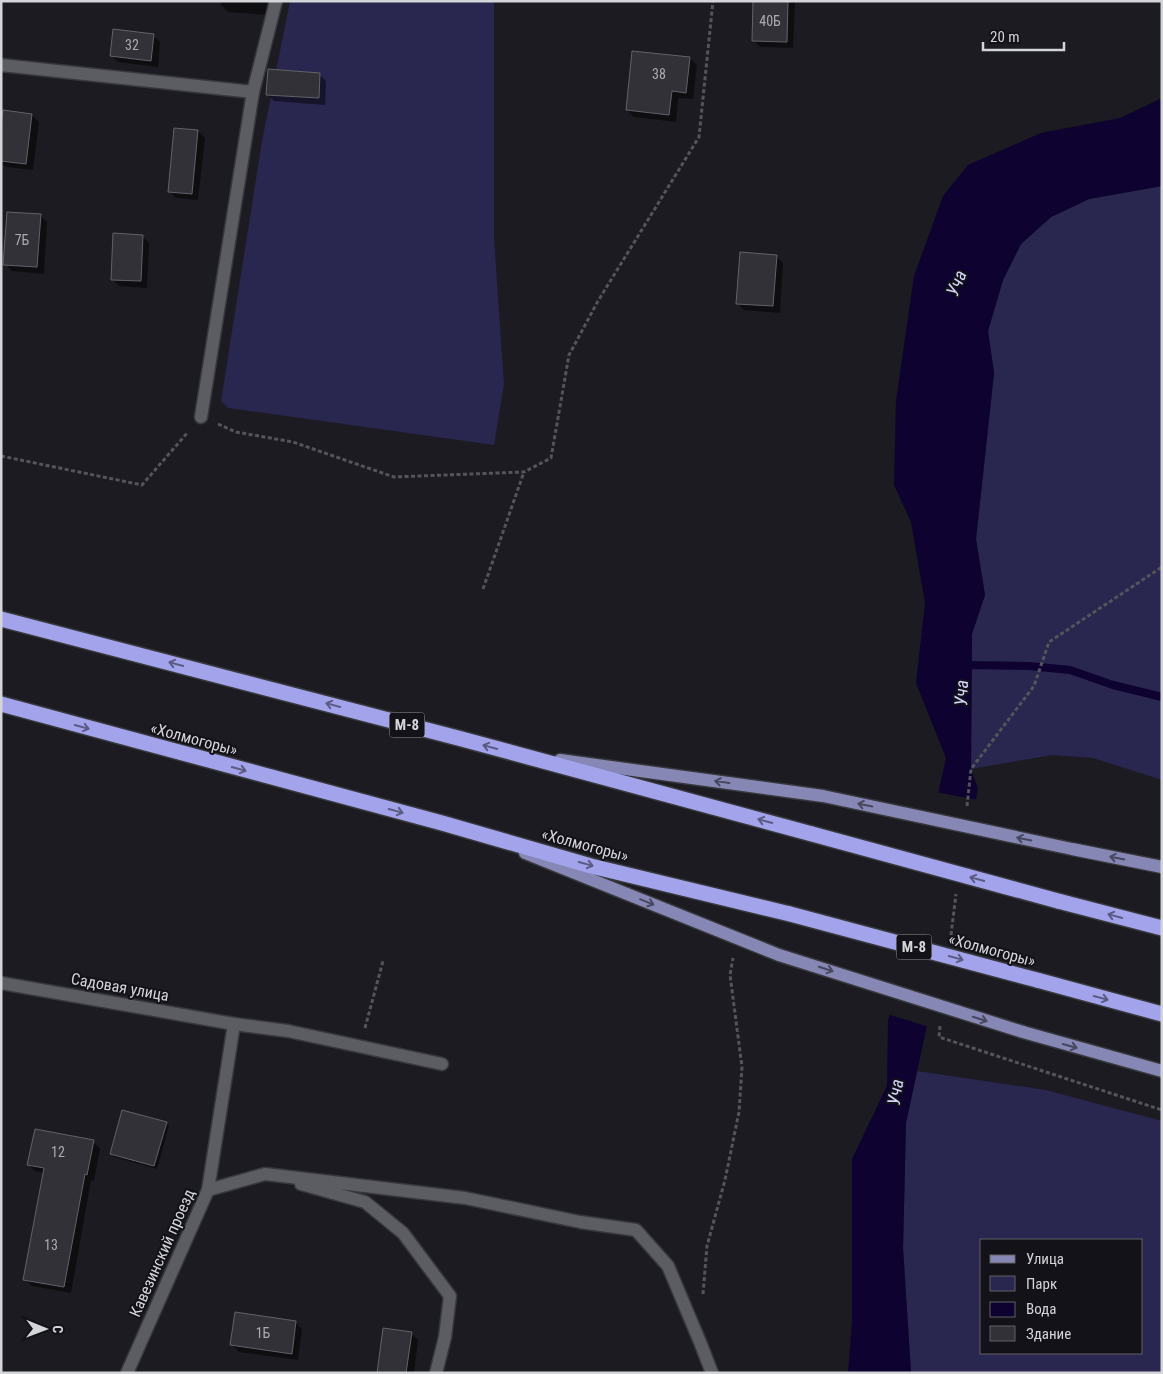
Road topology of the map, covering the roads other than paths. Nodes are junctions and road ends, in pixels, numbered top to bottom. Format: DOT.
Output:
graph roads {
  1 [pos="276,1"];
  2 [pos="1,65"];
  3 [pos="252,92"];
  4 [pos="200,416"];
  5 [pos="1,619"];
  6 [pos="1,704"];
  7 [pos="1,710"];
  8 [pos="62,722"];
  9 [pos="519,754"];
  10 [pos="472,832"];
  11 [pos="1162,867"];
  12 [pos="1162,928"];
  13 [pos="1,983"];
  14 [pos="1162,1014"];
  15 [pos="234,1024"];
  16 [pos="442,1064"];
  17 [pos="1162,1071"];
  18 [pos="265,1174"];
  19 [pos="208,1190"];
  20 [pos="127,1373"];
  21 [pos="436,1373"];
  22 [pos="712,1373"];
  1 -- 3 [label="street"];
  2 -- 3 [label="street"];
  3 -- 4 [label="street"];
  9 -- 5 [label="highway, М-8, one-way"];
  6 -- 8 [label="highway, «Холмогоры» / М-8"];
  7 -- 8 [label="main road"];
  8 -- 10 [label="highway, «Холмогоры» / М-8, one-way"];
  11 -- 9 [label="main road, one-way, bridge"];
  12 -- 9 [label="highway, М-8, one-way, bridge"];
  10 -- 14 [label="highway, «Холмогоры» / М-8, one-way, bridge"];
  10 -- 17 [label="main road, one-way, bridge"];
  13 -- 15 [label="street, Садовая улица"];
  15 -- 16 [label="street, Садовая улица"];
  15 -- 19 [label="street, Кавезинский проезд"];
  18 -- 19 [label="street"];
  18 -- 21 [label="street"];
  18 -- 22 [label="street"];
  19 -- 20 [label="street, Кавезинский проезд"];
}
